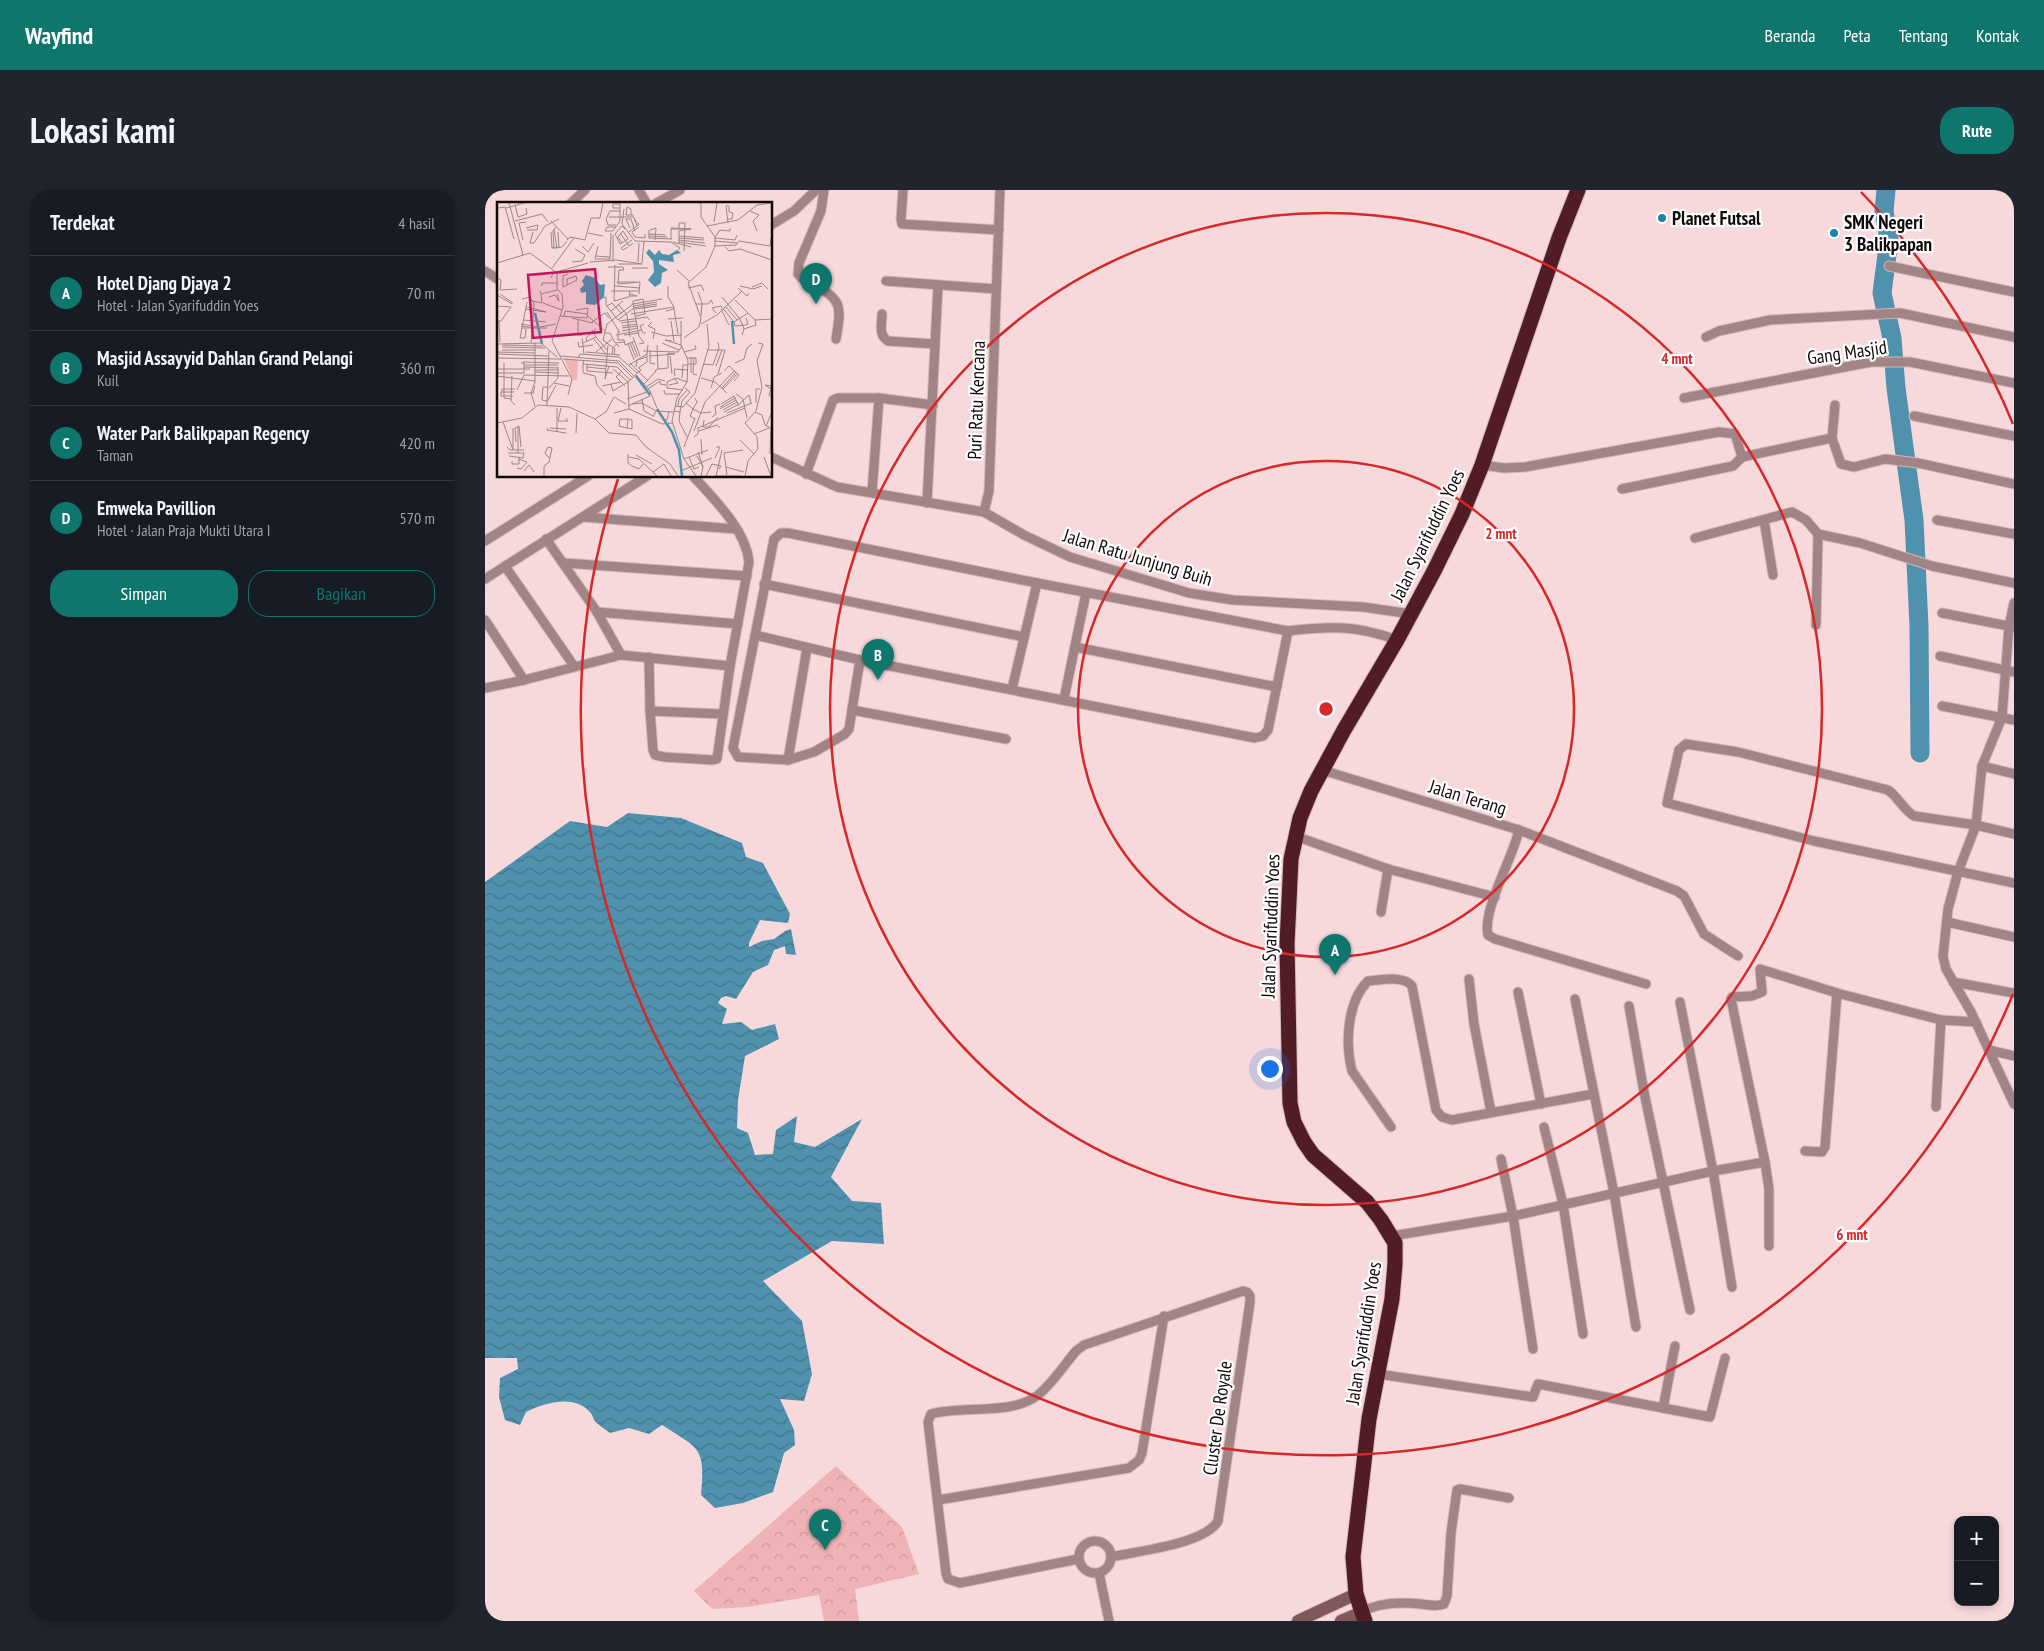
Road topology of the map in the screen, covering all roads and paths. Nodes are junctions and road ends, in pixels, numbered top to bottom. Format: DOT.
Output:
graph roads {
  1 [pos="585,190"];
  2 [pos="639,190"];
  3 [pos="680,190"];
  4 [pos="815,190"];
  5 [pos="824,190"];
  6 [pos="903,190"];
  7 [pos="1000,190"];
  8 [pos="1578,190"];
  9 [pos="572,202"];
  10 [pos="646,202"];
  11 [pos="659,202"];
  12 [pos="773,224"];
  13 [pos="999,230"];
  14 [pos="1889,266"];
  15 [pos="485,271"];
  16 [pos="497,279"];
  17 [pos="886,281"];
  18 [pos="938,286"];
  19 [pos="996,290"];
  20 [pos="2014,292"];
  21 [pos="882,314"];
  22 [pos="1706,337"];
  23 [pos="2014,337"];
  24 [pos="836,339"];
  25 [pos="935,344"];
  26 [pos="2014,384"];
  27 [pos="879,398"];
  28 [pos="1684,398"];
  29 [pos="933,405"];
  30 [pos="1835,405"];
  31 [pos="1914,416"];
  32 [pos="2014,436"];
  33 [pos="1832,438"];
  34 [pos="773,457"];
  35 [pos="1742,457"];
  36 [pos="1482,465"];
  37 [pos="806,474"];
  38 [pos="585,478"];
  39 [pos="644,478"];
  40 [pos="695,478"];
  41 [pos="2014,484"];
  42 [pos="1622,489"];
  43 [pos="872,492"];
  44 [pos="927,503"];
  45 [pos="984,512"];
  46 [pos="583,517"];
  47 [pos="1763,520"];
  48 [pos="1937,520"];
  49 [pos="736,528"];
  50 [pos="1818,534"];
  51 [pos="2014,534"];
  52 [pos="1695,538"];
  53 [pos="546,539"];
  54 [pos="485,541"];
  55 [pos="564,563"];
  56 [pos="505,566"];
  57 [pos="1773,575"];
  58 [pos="747,576"];
  59 [pos="485,580"];
  60 [pos="1037,583"];
  61 [pos="2014,583"];
  62 [pos="764,584"];
  63 [pos="1087,593"];
  64 [pos="2014,603"];
  65 [pos="597,612"];
  66 [pos="1942,612"];
  67 [pos="1411,614"];
  68 [pos="485,620"];
  69 [pos="738,624"];
  70 [pos="1817,625"];
  71 [pos="2011,627"];
  72 [pos="1288,631"];
  73 [pos="755,635"];
  74 [pos="1024,637"];
  75 [pos="1397,640"];
  76 [pos="807,648"];
  77 [pos="1075,648"];
  78 [pos="621,655"];
  79 [pos="1940,656"];
  80 [pos="649,657"];
  81 [pos="860,660"];
  82 [pos="574,666"];
  83 [pos="730,666"];
  84 [pos="2010,671"];
  85 [pos="524,680"];
  86 [pos="1277,687"];
  87 [pos="485,688"];
  88 [pos="1012,689"];
  89 [pos="1064,699"];
  90 [pos="1942,706"];
  91 [pos="853,710"];
  92 [pos="650,711"];
  93 [pos="723,714"];
  94 [pos="2002,717"];
  95 [pos="2014,720"];
  96 [pos="1007,739"];
  97 [pos="788,760"];
  98 [pos="1982,766"];
  99 [pos="1322,770"];
  100 [pos="2014,774"];
  101 [pos="1976,825"];
  102 [pos="1519,830"];
  103 [pos="2014,834"];
  104 [pos="1295,836"];
  105 [pos="1388,868"];
  106 [pos="1958,872"];
  107 [pos="2014,883"];
  108 [pos="1495,897"];
  109 [pos="1381,912"];
  110 [pos="1947,922"];
  111 [pos="2014,936"];
  112 [pos="1738,956"];
  113 [pos="1469,979"];
  114 [pos="1953,982"];
  115 [pos="1646,984"];
  116 [pos="1518,992"];
  117 [pos="1837,993"];
  118 [pos="2014,993"];
  119 [pos="1575,999"];
  120 [pos="1680,1002"];
  121 [pos="1629,1006"];
  122 [pos="1941,1020"];
  123 [pos="1976,1022"];
  124 [pos="1989,1050"];
  125 [pos="2014,1056"];
  126 [pos="1593,1094"];
  127 [pos="1541,1104"];
  128 [pos="2014,1104"];
  129 [pos="1936,1107"];
  130 [pos="1491,1112"];
  131 [pos="1391,1127"];
  132 [pos="1544,1127"];
  133 [pos="1805,1151"];
  134 [pos="1501,1159"];
  135 [pos="1765,1162"];
  136 [pos="1713,1172"];
  137 [pos="1665,1182"];
  138 [pos="1614,1194"];
  139 [pos="1563,1204"];
  140 [pos="1513,1216"];
  141 [pos="1392,1236"];
  142 [pos="1769,1246"];
  143 [pos="1733,1287"];
  144 [pos="1689,1310"];
  145 [pos="1164,1316"];
  146 [pos="1636,1327"];
  147 [pos="1583,1334"];
  148 [pos="1675,1346"];
  149 [pos="1533,1349"];
  150 [pos="1725,1358"];
  151 [pos="1378,1374"];
  152 [pos="1663,1408"];
  153 [pos="1509,1498"];
  154 [pos="938,1500"];
  155 [pos="1111,1557"];
  156 [pos="1078,1559"];
  157 [pos="1099,1573"];
  158 [pos="1356,1594"];
  159 [pos="1363,1616"];
  160 [pos="1109,1621"];
  161 [pos="1299,1621"];
  162 [pos="1341,1621"];
  1 -- 9 [label="street"];
  2 -- 10 [label="street"];
  3 -- 11 [label="street"];
  4 -- 12 [label="street"];
  5 -- 24 [label="street"];
  6 -- 13 [label="street"];
  7 -- 13 [label="street, Puri Ratu Kencana"];
  8 -- 36 [label="highway, Jalan Syarifuddin Yoes"];
  13 -- 19 [label="street, Puri Ratu Kencana"];
  14 -- 20 [label="street"];
  15 -- 16 [label="street"];
  17 -- 18 [label="street"];
  18 -- 19 [label="street"];
  18 -- 25 [label="street"];
  19 -- 45 [label="street, Puri Ratu Kencana"];
  21 -- 25 [label="street"];
  22 -- 23 [label="street"];
  25 -- 29 [label="street"];
  26 -- 28 [label="street, Gang Masjid"];
  27 -- 29 [label="street"];
  27 -- 37 [label="street"];
  27 -- 43 [label="street"];
  29 -- 44 [label="street"];
  30 -- 33 [label="street"];
  31 -- 32 [label="street"];
  33 -- 35 [label="street"];
  33 -- 41 [label="street"];
  34 -- 37 [label="street"];
  35 -- 36 [label="street"];
  35 -- 42 [label="street"];
  36 -- 67 [label="highway, Jalan Syarifuddin Yoes"];
  37 -- 43 [label="street"];
  38 -- 54 [label="street"];
  39 -- 46 [label="street"];
  40 -- 49 [label="street"];
  43 -- 44 [label="street"];
  44 -- 45 [label="street"];
  45 -- 67 [label="street, Jalan Ratu Junjung Buih"];
  46 -- 49 [label="street"];
  46 -- 53 [label="street"];
  47 -- 50 [label="street"];
  47 -- 52 [label="street"];
  47 -- 57 [label="street"];
  48 -- 51 [label="street"];
  49 -- 58 [label="street"];
  50 -- 61 [label="street"];
  50 -- 70 [label="street"];
  53 -- 55 [label="street"];
  53 -- 56 [label="street"];
  55 -- 58 [label="street"];
  55 -- 65 [label="street"];
  56 -- 59 [label="street"];
  56 -- 82 [label="street"];
  58 -- 69 [label="street"];
  60 -- 62 [label="street"];
  60 -- 63 [label="street"];
  60 -- 74 [label="street"];
  62 -- 73 [label="street"];
  62 -- 74 [label="street"];
  63 -- 72 [label="street"];
  63 -- 77 [label="street"];
  64 -- 71 [label="street"];
  65 -- 69 [label="street"];
  65 -- 78 [label="street"];
  66 -- 71 [label="street"];
  67 -- 75 [label="highway, Jalan Syarifuddin Yoes"];
  68 -- 85 [label="street"];
  69 -- 83 [label="street"];
  71 -- 84 [label="street"];
  72 -- 75 [label="street"];
  72 -- 86 [label="street"];
  73 -- 76 [label="street"];
  73 -- 97 [label="street"];
  74 -- 88 [label="street"];
  75 -- 99 [label="highway, Jalan Syarifuddin Yoes"];
  76 -- 81 [label="street"];
  76 -- 97 [label="street"];
  77 -- 86 [label="street"];
  77 -- 89 [label="street"];
  78 -- 80 [label="street"];
  78 -- 82 [label="street"];
  79 -- 84 [label="street"];
  80 -- 83 [label="street"];
  80 -- 92 [label="street"];
  81 -- 88 [label="street"];
  81 -- 91 [label="street"];
  82 -- 85 [label="street"];
  83 -- 93 [label="street"];
  84 -- 94 [label="street"];
  85 -- 87 [label="street"];
  86 -- 89 [label="street"];
  88 -- 89 [label="street"];
  90 -- 94 [label="street"];
  91 -- 96 [label="street"];
  91 -- 97 [label="street"];
  92 -- 93 [label="street"];
  92 -- 93 [label="street"];
  94 -- 95 [label="street"];
  94 -- 98 [label="street"];
  98 -- 100 [label="street"];
  98 -- 101 [label="street"];
  99 -- 102 [label="street, Jalan Terang"];
  99 -- 104 [label="highway, Jalan Syarifuddin Yoes"];
  101 -- 103 [label="street"];
  101 -- 106 [label="street"];
  101 -- 106 [label="street"];
  102 -- 108 [label="street, Jalan Terang"];
  102 -- 112 [label="street"];
  104 -- 105 [label="street"];
  104 -- 141 [label="highway, Jalan Syarifuddin Yoes"];
  105 -- 108 [label="street"];
  105 -- 109 [label="street"];
  106 -- 107 [label="street"];
  106 -- 110 [label="street"];
  108 -- 115 [label="street, Jalan Terang"];
  110 -- 111 [label="street"];
  110 -- 114 [label="street"];
  113 -- 130 [label="street"];
  114 -- 118 [label="street"];
  114 -- 123 [label="street"];
  116 -- 127 [label="street"];
  117 -- 122 [label="street"];
  117 -- 133 [label="street"];
  117 -- 135 [label="street"];
  119 -- 126 [label="street"];
  120 -- 136 [label="street"];
  121 -- 137 [label="street"];
  122 -- 123 [label="street"];
  122 -- 129 [label="street"];
  123 -- 124 [label="street"];
  124 -- 125 [label="street"];
  124 -- 128 [label="street"];
  126 -- 127 [label="street"];
  126 -- 138 [label="street"];
  127 -- 130 [label="street"];
  130 -- 131 [label="street"];
  132 -- 139 [label="street"];
  134 -- 140 [label="street"];
  135 -- 136 [label="street"];
  135 -- 142 [label="street"];
  136 -- 137 [label="street"];
  136 -- 143 [label="street"];
  137 -- 138 [label="street"];
  137 -- 144 [label="street"];
  138 -- 139 [label="street"];
  138 -- 146 [label="street"];
  139 -- 140 [label="street"];
  139 -- 147 [label="street"];
  140 -- 141 [label="street"];
  140 -- 149 [label="street"];
  141 -- 151 [label="highway, Jalan Syarifuddin Yoes"];
  145 -- 154 [label="street, Cluster De Royale"];
  145 -- 154 [label="street"];
  145 -- 155 [label="street, Cluster De Royale"];
  148 -- 152 [label="street"];
  150 -- 152 [label="street"];
  151 -- 152 [label="street"];
  151 -- 158 [label="highway, Jalan Syarifuddin Yoes"];
  153 -- 159 [label="street"];
  154 -- 156 [label="street, Cluster De Royale"];
  155 -- 156 [label="street"];
  155 -- 157 [label="street"];
  156 -- 157 [label="street"];
  157 -- 160 [label="street"];
  158 -- 159 [label="highway, Jalan Syarifuddin Yoes"];
  158 -- 161 [label="street"];
  159 -- 162 [label="street"];
}
